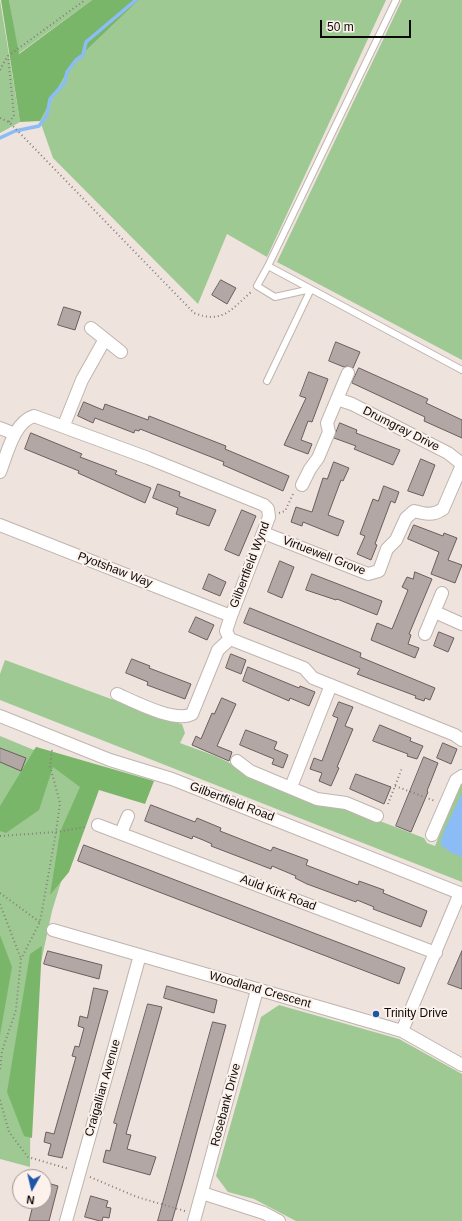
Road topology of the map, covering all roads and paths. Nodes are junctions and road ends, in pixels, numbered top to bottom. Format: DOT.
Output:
graph roads {
  1 [pos="85,0"];
  2 [pos="396,0"];
  3 [pos="8,56"];
  4 [pos="0,70"];
  5 [pos="0,118"];
  6 [pos="9,122"];
  7 [pos="268,266"];
  8 [pos="257,286"];
  9 [pos="311,289"];
  10 [pos="92,328"];
  11 [pos="105,339"];
  12 [pos="121,352"];
  13 [pos="462,370"];
  14 [pos="348,372"];
  15 [pos="267,381"];
  16 [pos="337,399"];
  17 [pos="64,425"];
  18 [pos="0,428"];
  19 [pos="15,434"];
  20 [pos="462,465"];
  21 [pos="0,472"];
  22 [pos="302,485"];
  23 [pos="0,525"];
  24 [pos="264,533"];
  25 [pos="442,593"];
  26 [pos="435,612"];
  27 [pos="231,616"];
  28 [pos="462,624"];
  29 [pos="425,634"];
  30 [pos="230,639"];
  31 [pos="331,685"];
  32 [pos="117,694"];
  33 [pos="0,716"];
  34 [pos="53,737"];
  35 [pos="462,740"];
  36 [pos="237,761"];
  37 [pos="402,768"];
  38 [pos="462,776"];
  39 [pos="395,786"];
  40 [pos="291,787"];
  41 [pos="388,804"];
  42 [pos="444,805"];
  43 [pos="128,816"];
  44 [pos="377,816"];
  45 [pos="98,825"];
  46 [pos="56,832"];
  47 [pos="121,833"];
  48 [pos="0,836"];
  49 [pos="432,836"];
  50 [pos="0,893"];
  51 [pos="461,893"];
  52 [pos="0,904"];
  53 [pos="40,922"];
  54 [pos="53,930"];
  55 [pos="436,953"];
  56 [pos="140,955"];
  57 [pos="21,959"];
  58 [pos="257,990"];
  59 [pos="402,1031"];
  60 [pos="462,1065"];
  61 [pos="0,1069"];
  62 [pos="202,1193"];
  63 [pos="66,1221"];
  64 [pos="194,1221"];
  65 [pos="279,1221"];
  1 -- 3 [label="path"];
  2 -- 7 [label="lane"];
  3 -- 4 [label="path"];
  3 -- 6 [label="path"];
  5 -- 6 [label="path"];
  6 -- 8 [label="path"];
  7 -- 8 [label="lane"];
  7 -- 9 [label="lane"];
  8 -- 9 [label="lane"];
  9 -- 13 [label="lane"];
  9 -- 15 [label="lane"];
  10 -- 11 [label="street"];
  11 -- 12 [label="street"];
  11 -- 17 [label="street"];
  14 -- 16 [label="street"];
  16 -- 20 [label="street, Drumgray Drive"];
  16 -- 22 [label="street"];
  17 -- 19 [label="street, Gilbertfield Wynd"];
  17 -- 24 [label="street, Gilbertfield Wynd"];
  18 -- 19 [label="street"];
  19 -- 21 [label="street, Gilbertfield Wynd"];
  20 -- 24 [label="street, Virtuewell Grove"];
  23 -- 27 [label="street, Pyotshaw Way"];
  24 -- 27 [label="street, Gilbertfield Wynd"];
  25 -- 26 [label="street"];
  26 -- 28 [label="street"];
  26 -- 29 [label="street"];
  27 -- 30 [label="street, Gilbertfield Wynd"];
  30 -- 31 [label="street"];
  30 -- 32 [label="street"];
  31 -- 35 [label="street"];
  31 -- 40 [label="street"];
  33 -- 34 [label="street, Gilbertfield Road"];
  34 -- 46 [label="path"];
  34 -- 51 [label="street, Gilbertfield Road"];
  36 -- 40 [label="street"];
  37 -- 39 [label="path"];
  38 -- 42 [label="street"];
  39 -- 41 [label="path"];
  39 -- 42 [label="path"];
  40 -- 44 [label="street"];
  42 -- 49 [label="street"];
  43 -- 47 [label="street"];
  45 -- 46 [label="path"];
  45 -- 47 [label="street, Auld Kirk Road"];
  46 -- 48 [label="path"];
  46 -- 53 [label="path"];
  47 -- 55 [label="street, Auld Kirk Road"];
  50 -- 53 [label="path"];
  51 -- 55 [label="street"];
  52 -- 57 [label="path"];
  53 -- 54 [label="path"];
  53 -- 57 [label="path"];
  54 -- 56 [label="street, Woodland Crescent"];
  55 -- 59 [label="street"];
  56 -- 58 [label="street, Woodland Crescent"];
  56 -- 63 [label="street, Craigallian Avenue"];
  57 -- 61 [label="path"];
  58 -- 59 [label="street, Woodland Crescent"];
  58 -- 62 [label="street, Rosebank Drive"];
  59 -- 60 [label="street, Woodland Crescent"];
  62 -- 64 [label="street, Rosebank Drive"];
  62 -- 65 [label="street"];
}
